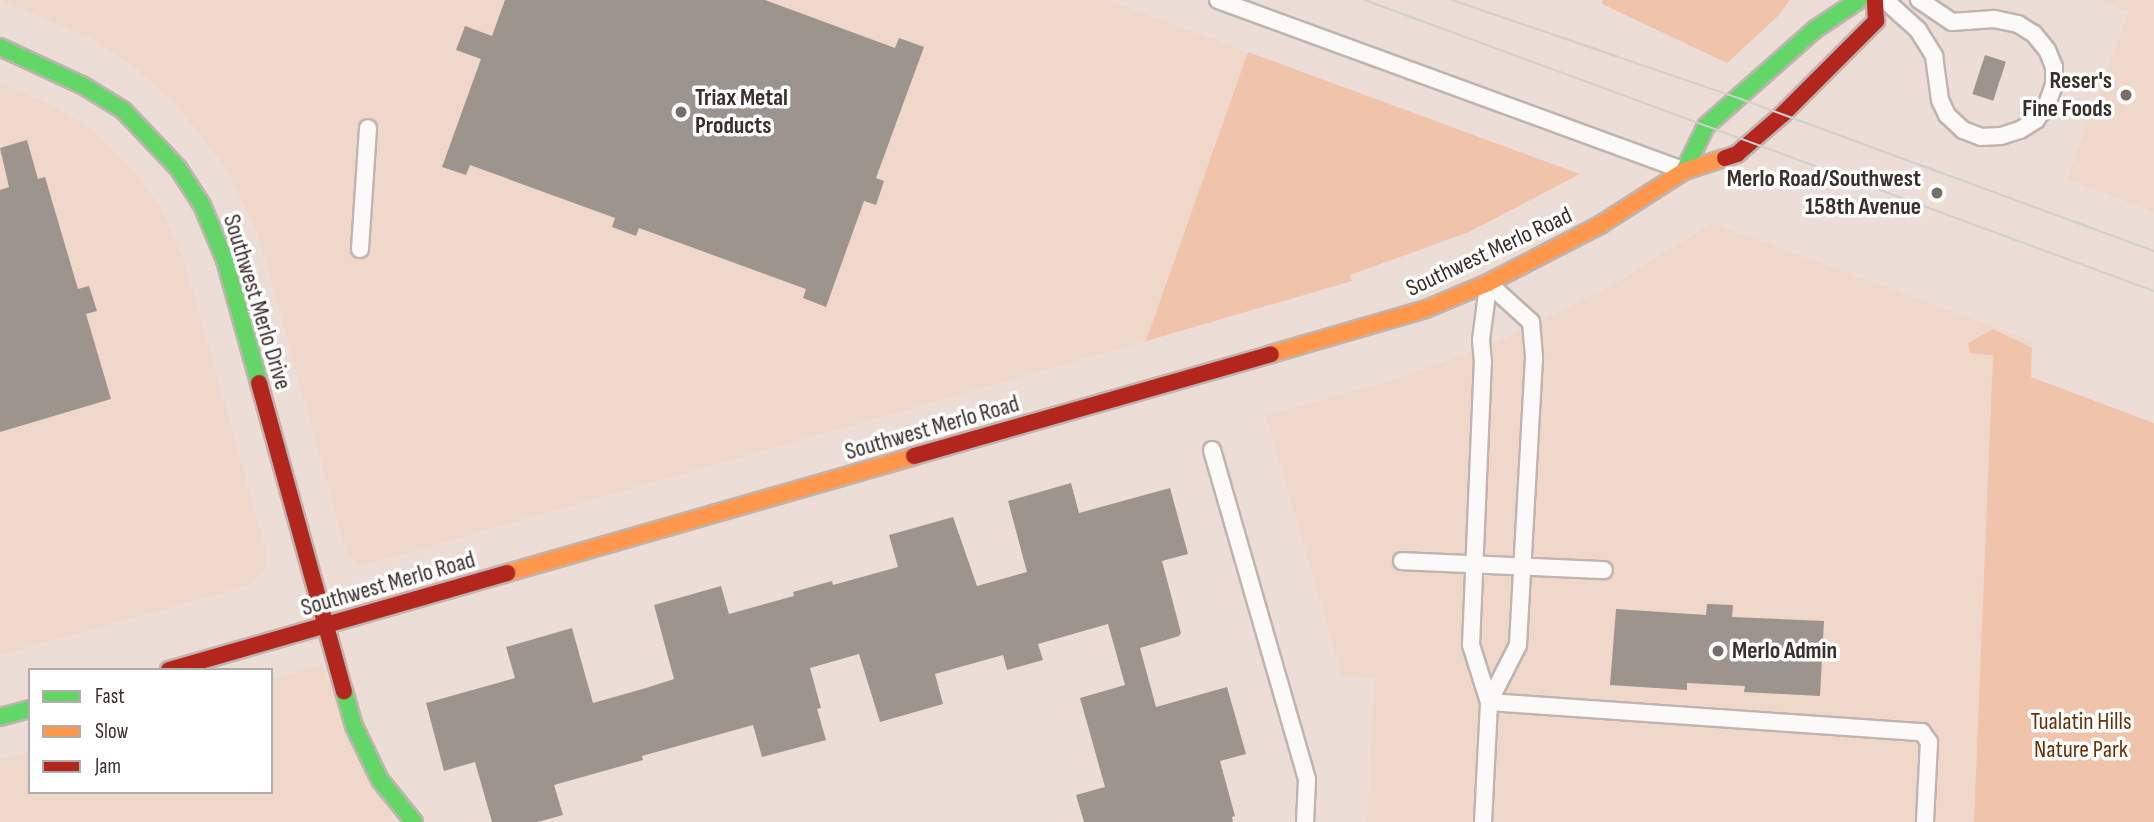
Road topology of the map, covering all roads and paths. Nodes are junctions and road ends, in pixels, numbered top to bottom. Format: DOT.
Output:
graph roads {
  1 [pos="1217,0"];
  2 [pos="1859,0"];
  3 [pos="1875,0"];
  4 [pos="1885,0"];
  5 [pos="1919,0"];
  6 [pos="0,47"];
  7 [pos="368,128"];
  8 [pos="1684,171"];
  9 [pos="360,249"];
  10 [pos="1488,283"];
  11 [pos="1212,450"];
  12 [pos="1402,561"];
  13 [pos="1476,563"];
  14 [pos="1525,566"];
  15 [pos="1604,570"];
  16 [pos="327,626"];
  17 [pos="176,668"];
  18 [pos="1489,702"];
  19 [pos="28,710"];
  20 [pos="0,717"];
  21 [pos="414,822"];
  22 [pos="1305,822"];
  23 [pos="1483,822"];
  24 [pos="1925,822"];
  1 -- 8 [label="lane"];
  2 -- 8 [label="street"];
  3 -- 8 [label="street, Southwest Merlo Road"];
  4 -- 5 [label="lane"];
  6 -- 16 [label="street, Southwest Merlo Drive"];
  7 -- 9 [label="lane"];
  8 -- 10 [label="street, Southwest Merlo Road"];
  10 -- 13 [label="lane"];
  10 -- 14 [label="lane"];
  10 -- 16 [label="street, Southwest Merlo Road"];
  11 -- 22 [label="lane"];
  12 -- 13 [label="lane"];
  13 -- 14 [label="lane"];
  13 -- 18 [label="lane"];
  14 -- 15 [label="lane"];
  14 -- 18 [label="lane"];
  16 -- 17 [label="street, Southwest Merlo Road"];
  16 -- 21 [label="street, Southwest Merlo Drive"];
  18 -- 23 [label="lane"];
  18 -- 24 [label="lane"];
  19 -- 20 [label="street"];
}
